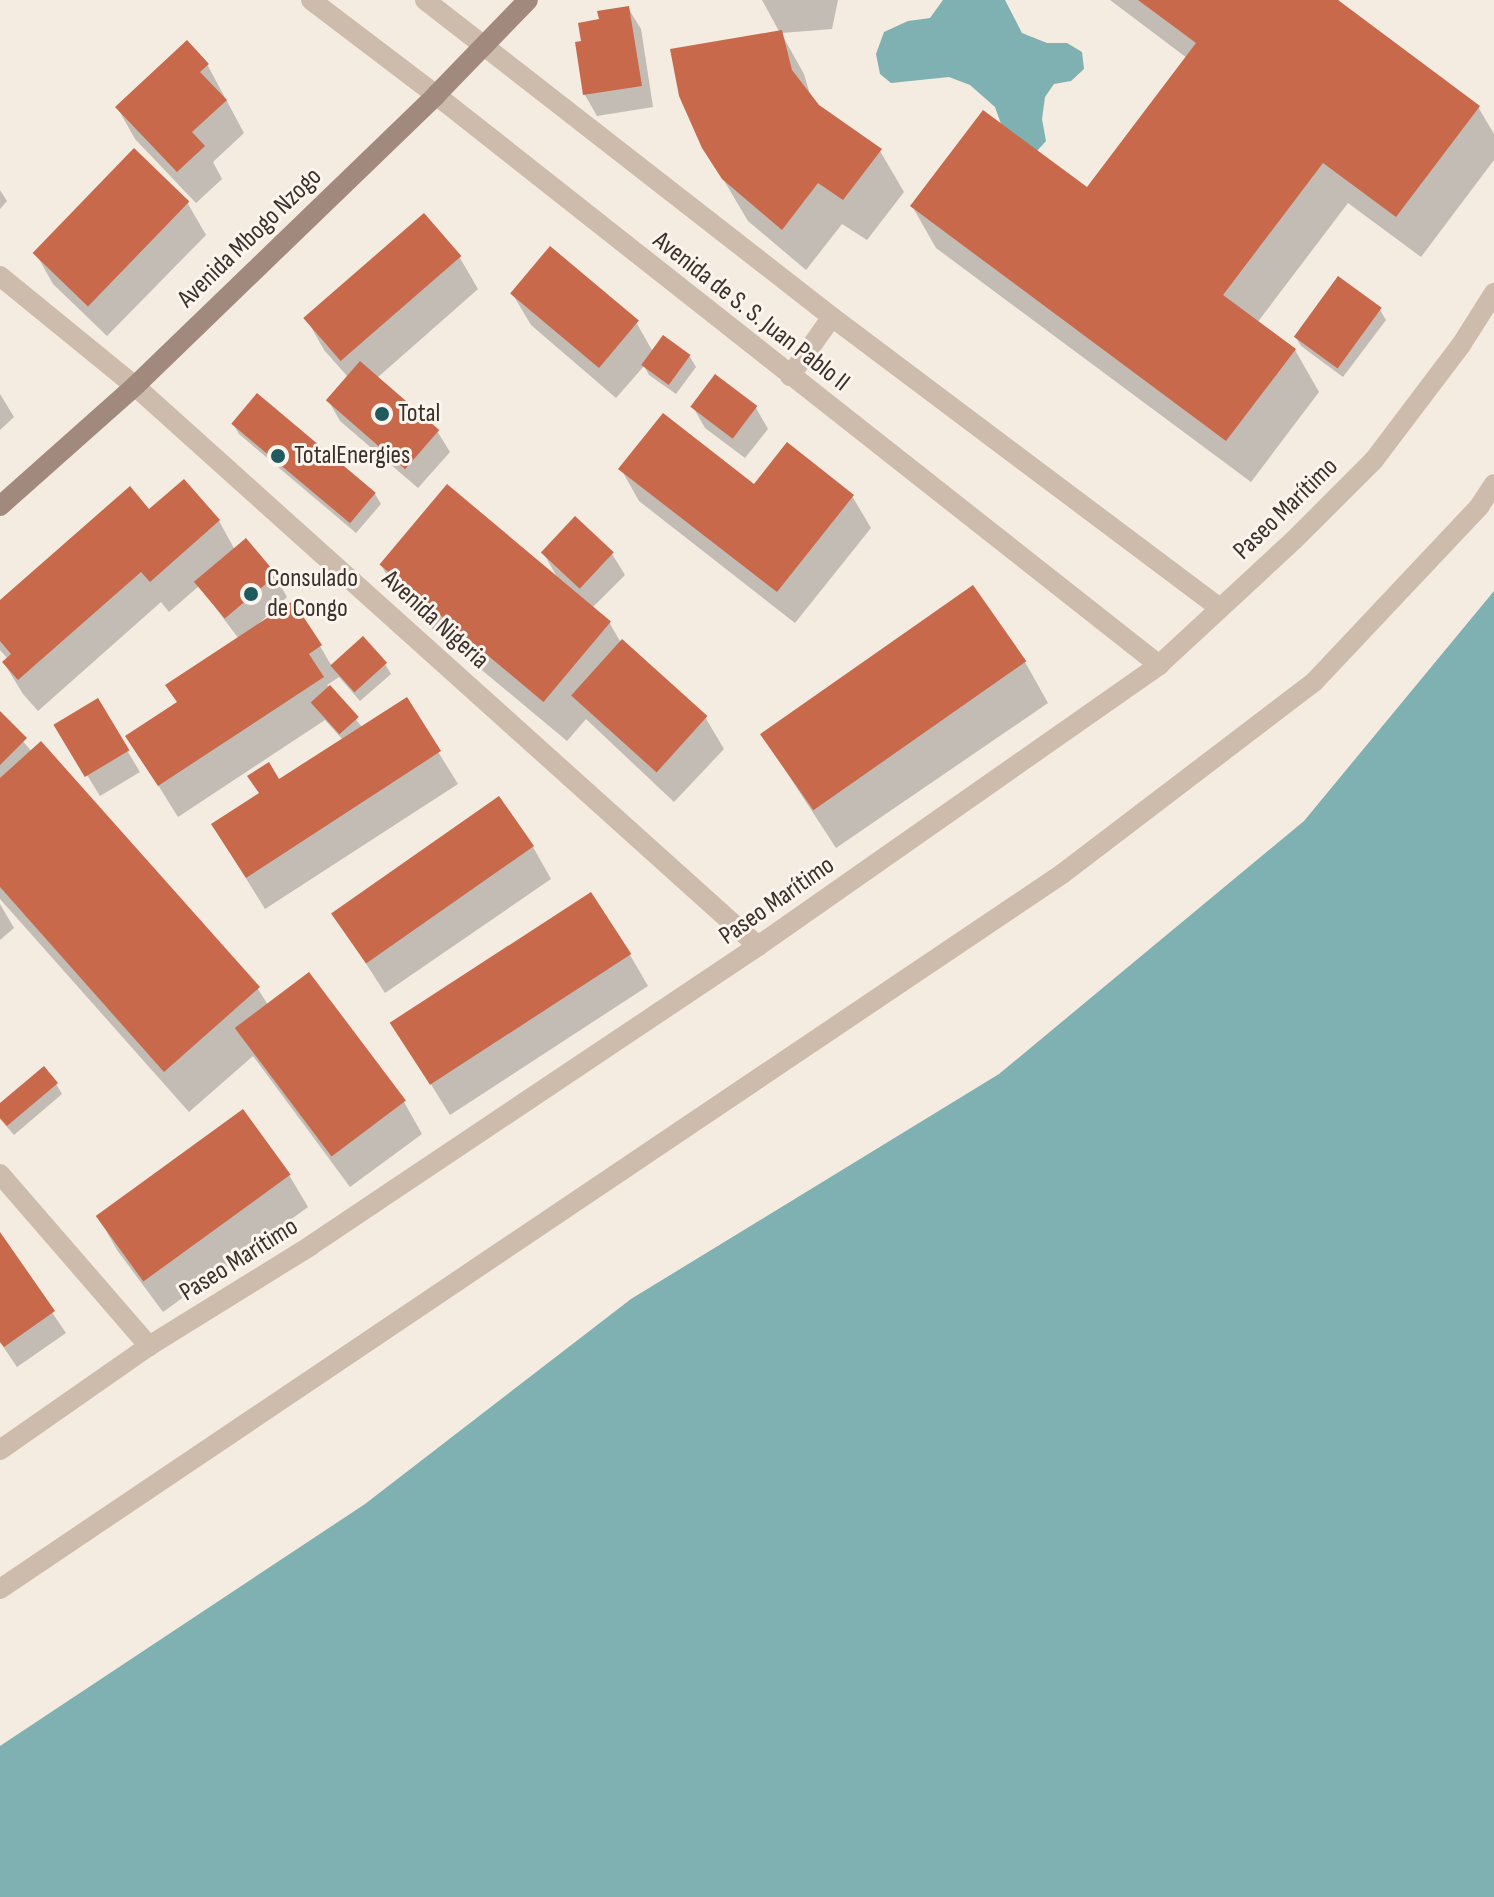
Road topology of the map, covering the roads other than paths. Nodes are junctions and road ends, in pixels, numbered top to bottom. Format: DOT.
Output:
graph roads {
  1 [pos="311,0"];
  2 [pos="425,0"];
  3 [pos="528,0"];
  4 [pos="482,44"];
  5 [pos="436,95"];
  6 [pos="0,276"];
  7 [pos="1494,293"];
  8 [pos="832,317"];
  9 [pos="790,376"];
  10 [pos="135,386"];
  11 [pos="1494,484"];
  12 [pos="0,506"];
  13 [pos="1219,608"];
  14 [pos="1159,665"];
  15 [pos="758,946"];
  16 [pos="0,1174"];
  17 [pos="149,1346"];
  18 [pos="0,1450"];
  19 [pos="0,1589"];
  1 -- 5 [label="street, Avenida de S. S. Juan Pablo II"];
  2 -- 4 [label="street, Avenida de S. S. Juan Pablo II"];
  3 -- 4 [label="main road, Avenida Mbogo Nzogo"];
  4 -- 5 [label="main road, Avenida Mbogo Nzogo"];
  4 -- 8 [label="street, Avenida de S. S. Juan Pablo II"];
  5 -- 9 [label="street, Avenida de S. S. Juan Pablo II"];
  5 -- 10 [label="main road, Avenida Mbogo Nzogo"];
  6 -- 10 [label="street, Avenida Nigeria"];
  7 -- 13 [label="street, Paseo Marítimo"];
  8 -- 9 [label="street"];
  8 -- 13 [label="street, Avenida de S. S. Juan Pablo II"];
  9 -- 14 [label="street, Avenida de S. S. Juan Pablo II"];
  10 -- 12 [label="main road, Avenida Mbogo Nzogo"];
  10 -- 15 [label="street, Avenida Nigeria"];
  11 -- 19 [label="street"];
  13 -- 14 [label="street, Paseo Marítimo"];
  14 -- 15 [label="street, Paseo Marítimo"];
  15 -- 17 [label="street, Paseo Marítimo"];
  16 -- 17 [label="street"];
  17 -- 18 [label="street, Paseo Marítimo"];
}
